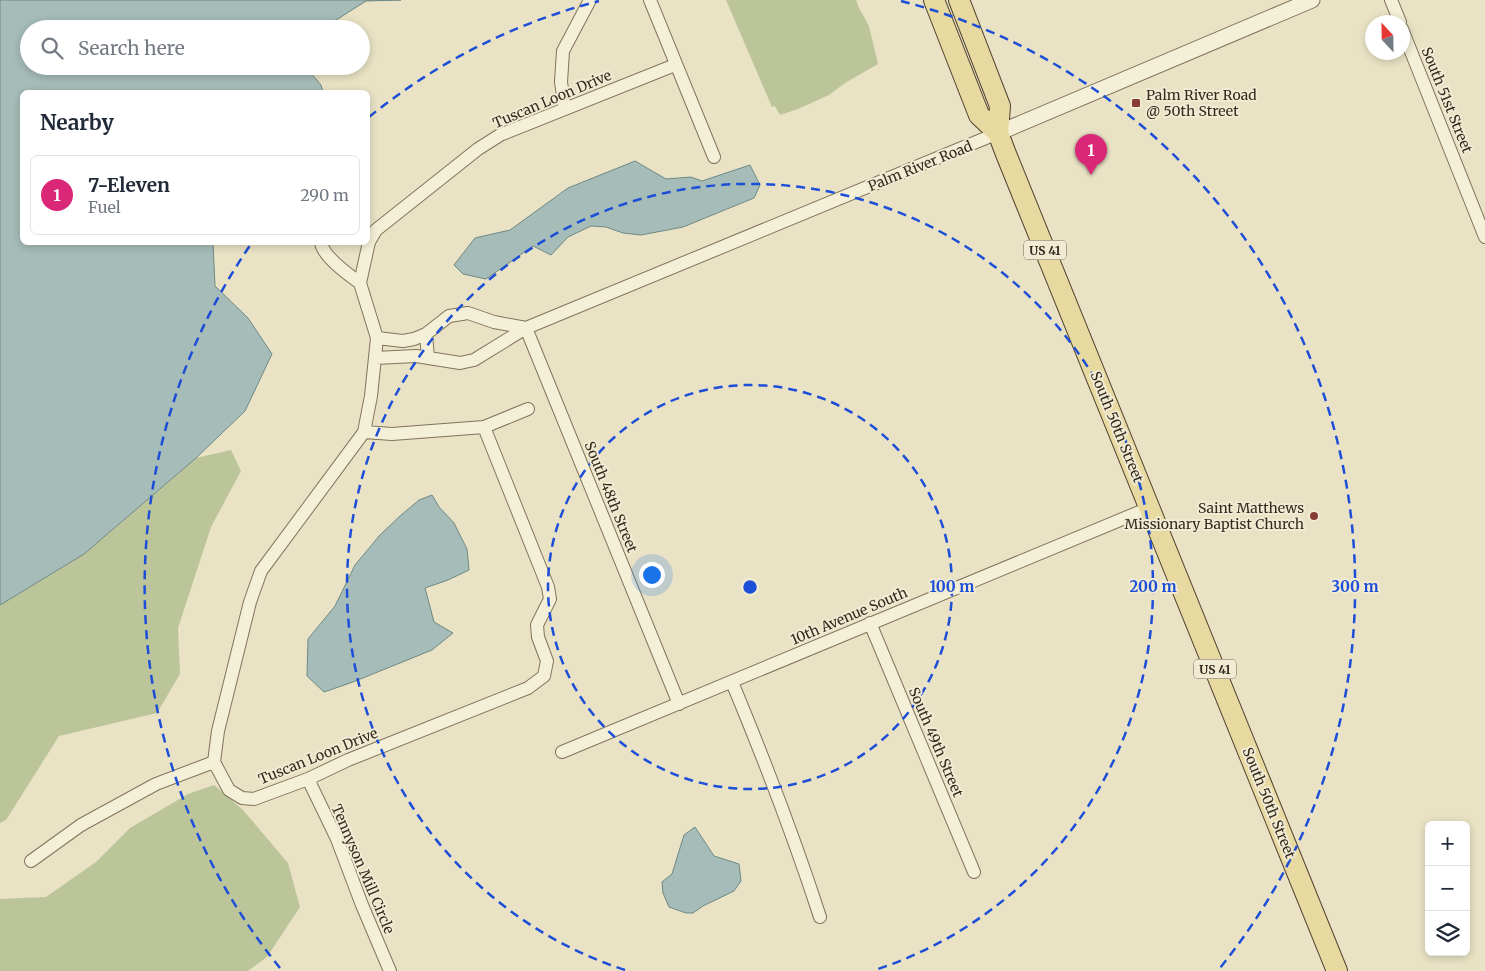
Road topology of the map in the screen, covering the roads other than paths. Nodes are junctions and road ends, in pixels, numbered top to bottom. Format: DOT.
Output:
graph roads {
  1 [pos="590,0"];
  2 [pos="650,0"];
  3 [pos="934,0"];
  4 [pos="959,0"];
  5 [pos="1312,0"];
  6 [pos="1391,0"];
  7 [pos="1397,15"];
  8 [pos="1410,49"];
  9 [pos="676,65"];
  10 [pos="565,109"];
  11 [pos="998,134"];
  12 [pos="714,157"];
  13 [pos="372,226"];
  14 [pos="1485,237"];
  15 [pos="320,245"];
  16 [pos="368,245"];
  17 [pos="360,283"];
  18 [pos="526,328"];
  19 [pos="426,334"];
  20 [pos="377,338"];
  21 [pos="375,358"];
  22 [pos="428,358"];
  23 [pos="528,409"];
  24 [pos="484,427"];
  25 [pos="364,432"];
  26 [pos="1149,508"];
  27 [pos="870,623"];
  28 [pos="732,682"];
  29 [pos="679,704"];
  30 [pos="562,752"];
  31 [pos="214,762"];
  32 [pos="308,778"];
  33 [pos="31,861"];
  34 [pos="974,872"];
  35 [pos="820,917"];
  36 [pos="390,971"];
  37 [pos="1337,971"];
  1 -- 10 [label="street"];
  2 -- 9 [label="street"];
  3 -- 11 [label="main road, South 50th Street / US 41"];
  4 -- 11 [label="main road, South 50th Street / US 41"];
  5 -- 11 [label="street, Palm River Road"];
  6 -- 7 [label="street"];
  8 -- 14 [label="street, South 51st Street"];
  9 -- 10 [label="street, Tuscan Loon Drive"];
  9 -- 12 [label="street"];
  10 -- 13 [label="street, Tuscan Loon Drive"];
  11 -- 18 [label="street, Palm River Road"];
  11 -- 26 [label="main road, South 50th Street / US 41"];
  15 -- 17 [label="street"];
  16 -- 17 [label="street, Tuscan Loon Drive"];
  17 -- 20 [label="street, Tuscan Loon Drive"];
  18 -- 19 [label="street"];
  18 -- 22 [label="street, Palm River Road"];
  18 -- 29 [label="street, South 48th Street"];
  19 -- 20 [label="street"];
  19 -- 22 [label="street"];
  20 -- 21 [label="street, Tuscan Loon Drive"];
  21 -- 22 [label="street, Palm River Road"];
  21 -- 25 [label="street, Tuscan Loon Drive"];
  23 -- 24 [label="street"];
  24 -- 25 [label="street"];
  24 -- 32 [label="street, Tuscan Loon Drive"];
  25 -- 31 [label="street, Tuscan Loon Drive"];
  26 -- 27 [label="street, 10th Avenue South"];
  26 -- 37 [label="main road, South 50th Street / US 41"];
  27 -- 28 [label="street, 10th Avenue South"];
  27 -- 34 [label="street, South 49th Street"];
  28 -- 29 [label="street, 10th Avenue South"];
  28 -- 35 [label="street"];
  29 -- 30 [label="street, 10th Avenue South"];
  31 -- 32 [label="street, Tuscan Loon Drive"];
  31 -- 33 [label="street"];
  32 -- 36 [label="street, Tennyson Mill Circle"];
}
